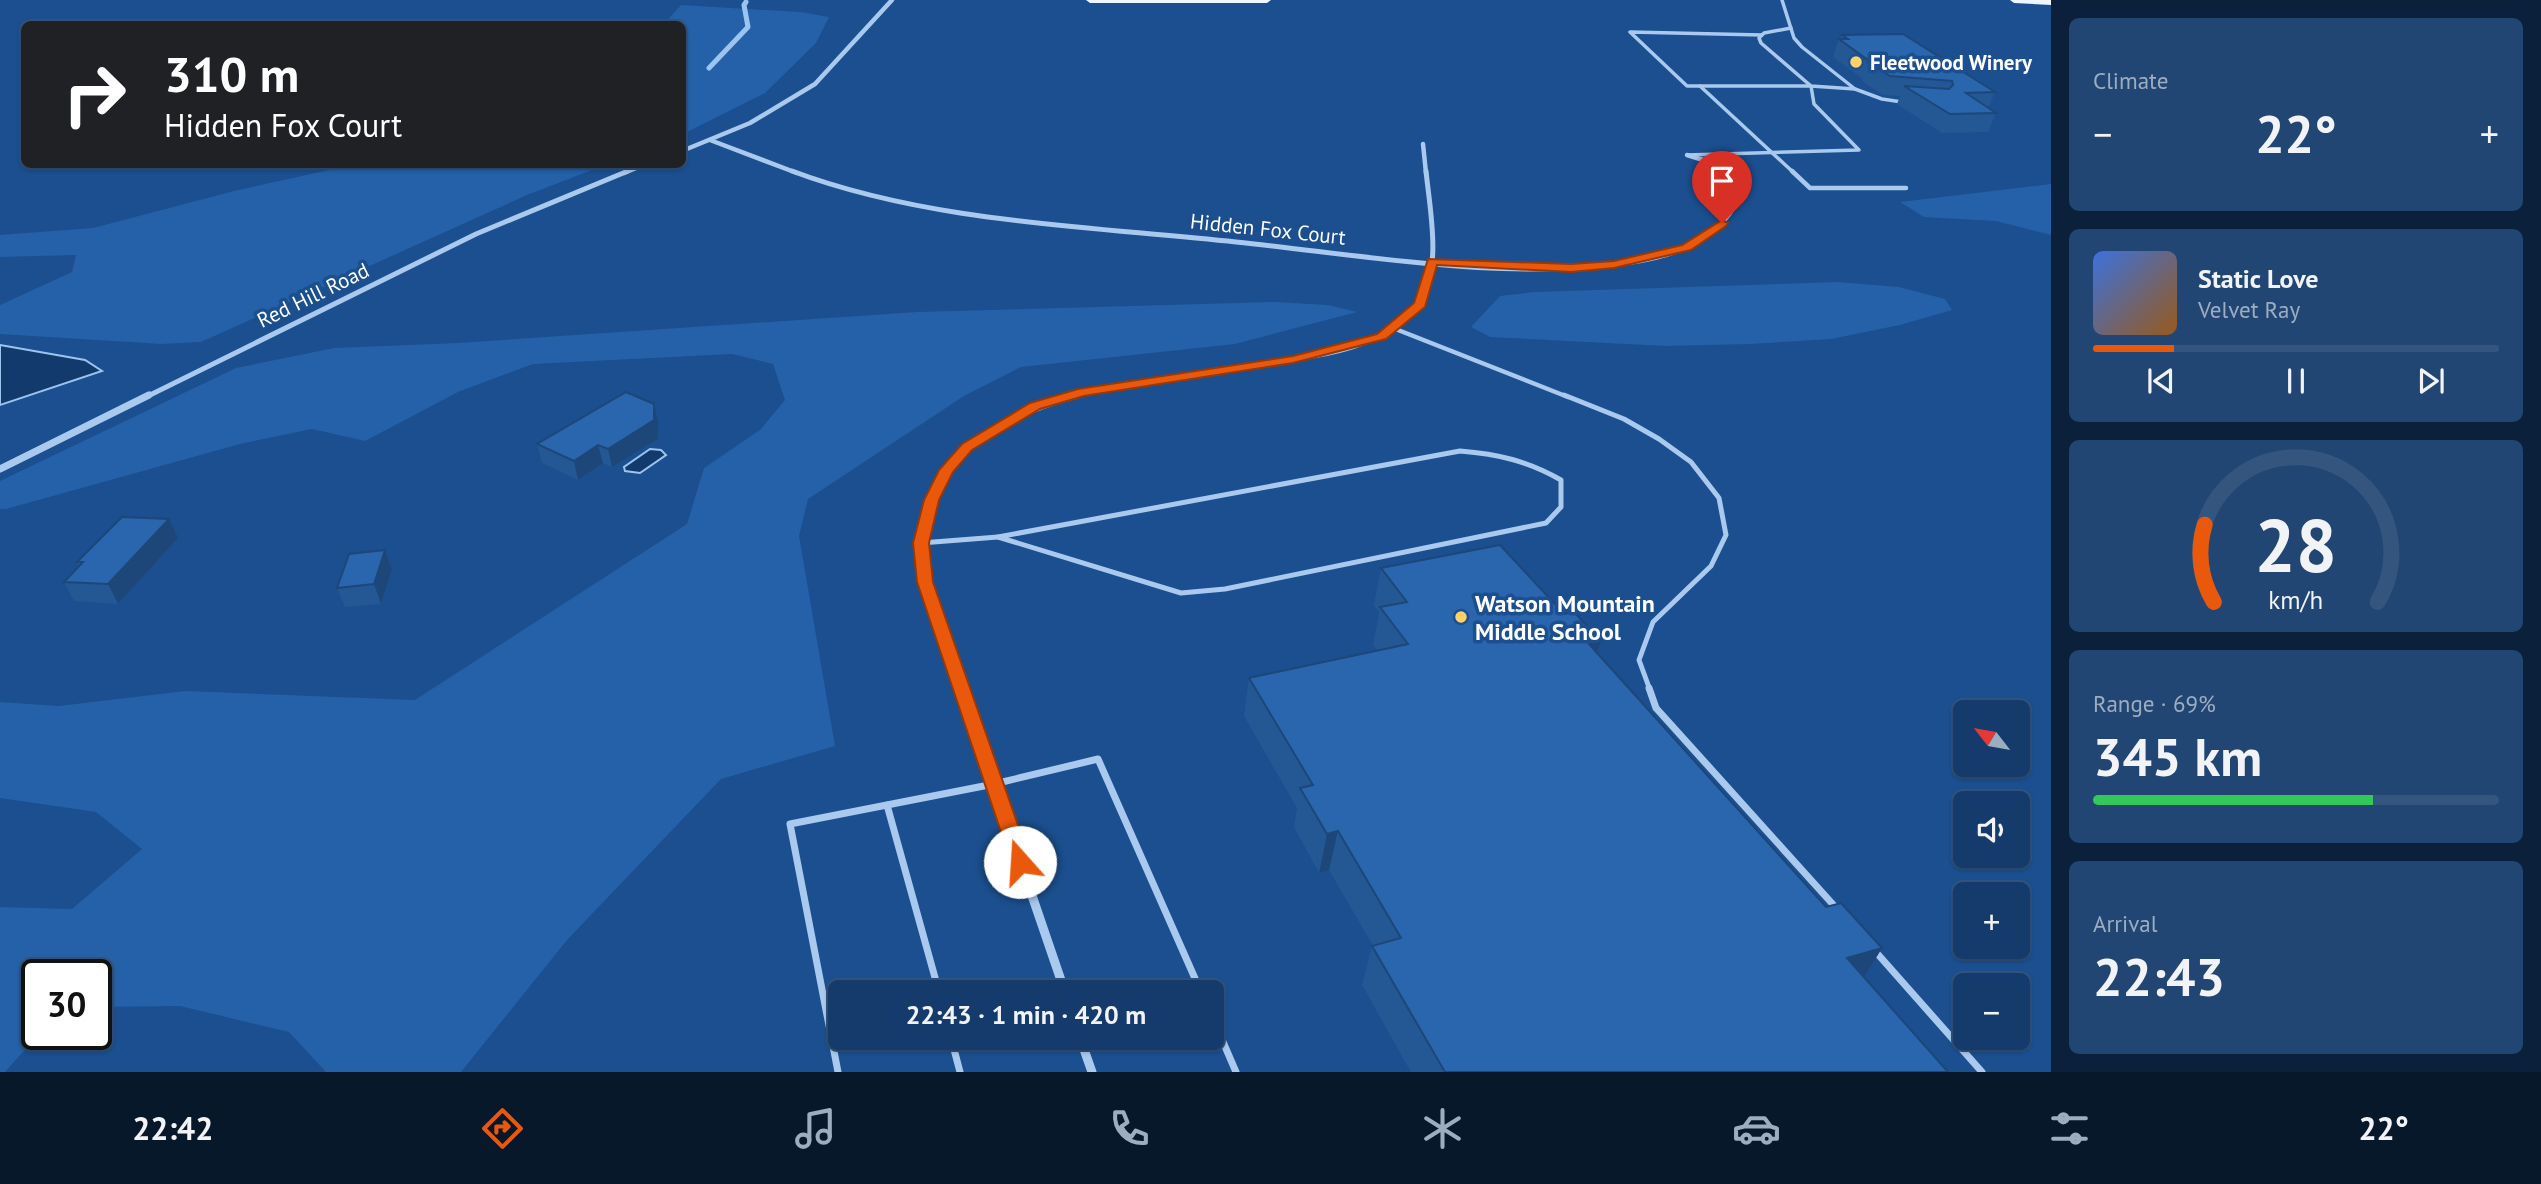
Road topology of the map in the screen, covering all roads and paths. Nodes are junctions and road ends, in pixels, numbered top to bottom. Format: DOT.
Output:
graph roads {
  1 [pos="892,0"];
  2 [pos="1090,0"];
  3 [pos="1267,0"];
  4 [pos="1782,0"];
  5 [pos="2014,0"];
  6 [pos="2051,2"];
  7 [pos="1791,28"];
  8 [pos="1762,35"];
  9 [pos="1700,86"];
  10 [pos="1811,86"];
  11 [pos="1855,89"];
  12 [pos="1914,102"];
  13 [pos="710,140"];
  14 [pos="1423,144"];
  15 [pos="686,149"];
  16 [pos="1768,152"];
  17 [pos="1687,155"];
  18 [pos="636,168"];
  19 [pos="1906,188"];
  20 [pos="1432,261"];
  21 [pos="1393,328"];
  22 [pos="0,469"];
  23 [pos="998,537"];
  24 [pos="921,543"];
  25 [pos="994,784"];
  26 [pos="887,805"];
  27 [pos="1840,912"];
  28 [pos="1866,942"];
  29 [pos="936,980"];
  30 [pos="1061,980"];
  31 [pos="1196,980"];
  32 [pos="1224,1043"];
  33 [pos="954,1050"];
  34 [pos="1084,1050"];
  35 [pos="838,1072"];
  36 [pos="960,1072"];
  37 [pos="1092,1072"];
  38 [pos="1237,1072"];
  39 [pos="1982,1072"];
  1 -- 13 [label="street"];
  2 -- 3 [label="main road"];
  4 -- 7 [label="lane"];
  5 -- 6 [label="main road"];
  7 -- 8 [label="lane"];
  7 -- 11 [label="lane"];
  8 -- 9 [label="lane"];
  8 -- 10 [label="lane"];
  9 -- 10 [label="lane"];
  9 -- 16 [label="lane"];
  10 -- 11 [label="lane"];
  10 -- 16 [label="lane"];
  11 -- 12 [label="lane"];
  13 -- 15 [label="street"];
  13 -- 20 [label="street, Hidden Fox Court"];
  14 -- 20 [label="street"];
  16 -- 17 [label="lane"];
  16 -- 19 [label="lane"];
  17 -- 20 [label="street, Hidden Fox Court"];
  18 -- 22 [label="street, Red Hill Road"];
  20 -- 21 [label="street"];
  21 -- 24 [label="street"];
  21 -- 27 [label="lane"];
  23 -- 23 [label="lane"];
  23 -- 24 [label="lane"];
  24 -- 25 [label="street"];
  25 -- 26 [label="lane"];
  25 -- 30 [label="street"];
  25 -- 31 [label="lane"];
  26 -- 29 [label="lane"];
  26 -- 35 [label="lane"];
  28 -- 39 [label="lane"];
  32 -- 38 [label="lane"];
  33 -- 36 [label="lane"];
  34 -- 37 [label="street"];
}
